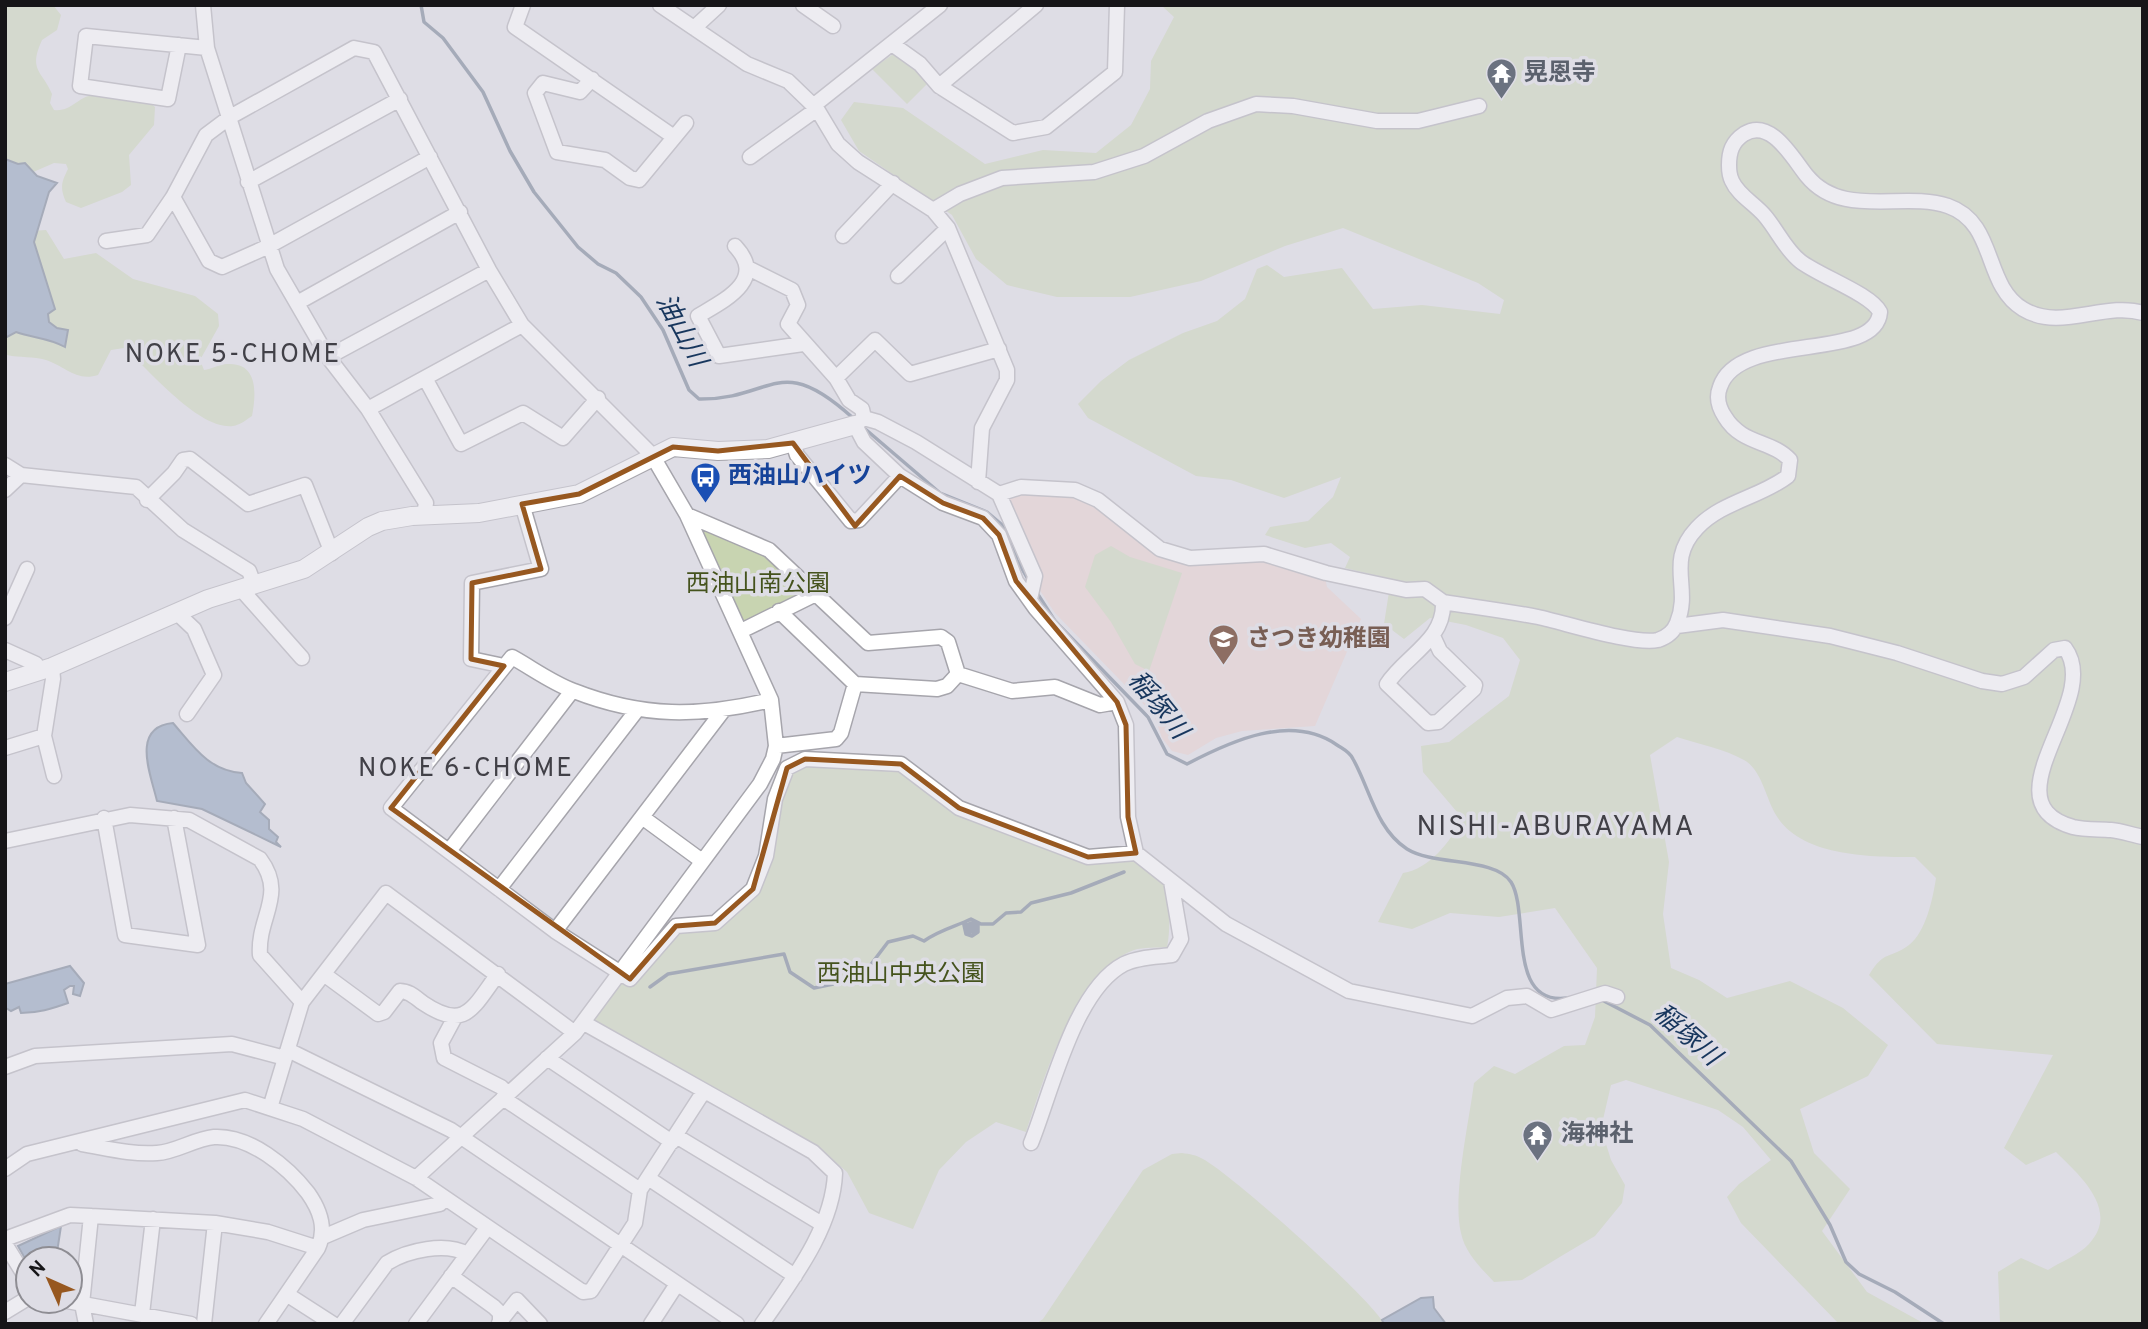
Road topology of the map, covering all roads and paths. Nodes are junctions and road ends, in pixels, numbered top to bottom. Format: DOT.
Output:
graph roads {
  1 [pos="203,5"];
  2 [pos="523,5"];
  3 [pos="660,5"];
  4 [pos="719,5"];
  5 [pos="803,5"];
  6 [pos="940,5"];
  7 [pos="1036,5"];
  8 [pos="1117,5"];
  9 [pos="833,26"];
  10 [pos="695,28"];
  11 [pos="892,44"];
  12 [pos="179,45"];
  13 [pos="207,48"];
  14 [pos="592,79"];
  15 [pos="939,86"];
  16 [pos="400,99"];
  17 [pos="1479,106"];
  18 [pos="815,107"];
  19 [pos="230,117"];
  20 [pos="686,123"];
  21 [pos="674,137"];
  22 [pos="750,156"];
  23 [pos="430,157"];
  24 [pos="248,182"];
  25 [pos="893,183"];
  26 [pos="173,197"];
  27 [pos="933,210"];
  28 [pos="460,212"];
  29 [pos="948,228"];
  30 [pos="843,236"];
  31 [pos="106,241"];
  32 [pos="735,246"];
  33 [pos="267,247"];
  34 [pos="748,268"];
  35 [pos="489,270"];
  36 [pos="898,276"];
  37 [pos="297,303"];
  38 [pos="2143,313"];
  39 [pos="522,325"];
  40 [pos="803,344"];
  41 [pos="999,349"];
  42 [pos="327,357"];
  43 [pos="425,378"];
  44 [pos="836,378"];
  45 [pos="598,398"];
  46 [pos="368,410"];
  47 [pos="859,422"];
  48 [pos="793,443"];
  49 [pos="652,456"];
  50 [pos="5,465"];
  51 [pos="21,475"];
  52 [pos="900,476"];
  53 [pos="978,482"];
  54 [pos="5,490"];
  55 [pos="999,494"];
  56 [pos="147,500"];
  57 [pos="522,504"];
  58 [pos="425,515"];
  59 [pos="687,515"];
  60 [pos="332,552"];
  61 [pos="27,569"];
  62 [pos="247,586"];
  63 [pos="816,593"];
  64 [pos="1030,599"];
  65 [pos="1443,602"];
  66 [pos="779,611"];
  67 [pos="177,613"];
  68 [pos="5,618"];
  69 [pos="1676,625"];
  70 [pos="741,631"];
  71 [pos="1433,636"];
  72 [pos="5,650"];
  73 [pos="302,658"];
  74 [pos="504,666"];
  75 [pos="45,669"];
  76 [pos="958,674"];
  77 [pos="5,682"];
  78 [pos="855,684"];
  79 [pos="572,691"];
  80 [pos="771,700"];
  81 [pos="1117,702"];
  82 [pos="638,710"];
  83 [pos="722,712"];
  84 [pos="187,713"];
  85 [pos="44,736"];
  86 [pos="776,746"];
  87 [pos="5,748"];
  88 [pos="54,776"];
  89 [pos="642,817"];
  90 [pos="104,818"];
  91 [pos="174,818"];
  92 [pos="2143,837"];
  93 [pos="5,841"];
  94 [pos="449,851"];
  95 [pos="1136,853"];
  96 [pos="702,861"];
  97 [pos="1171,881"];
  98 [pos="499,889"];
  99 [pos="555,931"];
  100 [pos="498,974"];
  101 [pos="325,975"];
  102 [pos="619,975"];
  103 [pos="1611,995"];
  104 [pos="302,1002"];
  105 [pos="455,1017"];
  106 [pos="579,1028"];
  107 [pos="286,1054"];
  108 [pos="547,1058"];
  109 [pos="5,1067"];
  110 [pos="704,1091"];
  111 [pos="506,1096"];
  112 [pos="270,1108"];
  113 [pos="460,1138"];
  114 [pos="674,1139"];
  115 [pos="75,1143"];
  116 [pos="1031,1143"];
  117 [pos="5,1169"];
  118 [pos="416,1178"];
  119 [pos="644,1184"];
  120 [pos="444,1199"];
  121 [pos="91,1216"];
  122 [pos="153,1219"];
  123 [pos="215,1223"];
  124 [pos="822,1224"];
  125 [pos="487,1228"];
  126 [pos="5,1239"];
  127 [pos="321,1242"];
  128 [pos="621,1248"];
  129 [pos="467,1254"];
  130 [pos="451,1276"];
  131 [pos="795,1276"];
  132 [pos="84,1284"];
  133 [pos="677,1284"];
  134 [pos="288,1294"];
  135 [pos="84,1304"];
  136 [pos="142,1314"];
  137 [pos="499,1322"];
  138 [pos="191,1324"];
  139 [pos="204,1324"];
  140 [pos="266,1324"];
  141 [pos="332,1324"];
  142 [pos="342,1324"];
  143 [pos="416,1324"];
  144 [pos="540,1324"];
  145 [pos="651,1324"];
  146 [pos="737,1324"];
  147 [pos="762,1324"];
  1 -- 13 [label="street"];
  2 -- 14 [label="street"];
  3 -- 10 [label="street"];
  4 -- 10 [label="street"];
  5 -- 9 [label="street"];
  6 -- 11 [label="street"];
  7 -- 15 [label="street"];
  8 -- 15 [label="street"];
  10 -- 18 [label="street"];
  11 -- 15 [label="street"];
  11 -- 18 [label="street"];
  12 -- 12 [label="street"];
  12 -- 13 [label="street"];
  13 -- 19 [label="street"];
  14 -- 21 [label="street"];
  14 -- 21 [label="street"];
  16 -- 19 [label="street"];
  16 -- 23 [label="street"];
  16 -- 24 [label="street"];
  17 -- 27 [label="street"];
  18 -- 22 [label="street"];
  18 -- 25 [label="street"];
  19 -- 24 [label="street"];
  19 -- 26 [label="street"];
  20 -- 21 [label="street"];
  23 -- 28 [label="street"];
  23 -- 33 [label="street"];
  24 -- 33 [label="street"];
  25 -- 27 [label="street"];
  25 -- 30 [label="street"];
  26 -- 31 [label="street"];
  26 -- 33 [label="street"];
  27 -- 29 [label="street"];
  28 -- 35 [label="street"];
  28 -- 37 [label="street"];
  29 -- 36 [label="street"];
  29 -- 41 [label="street"];
  32 -- 34 [label="street"];
  33 -- 37 [label="street"];
  34 -- 40 [label="street"];
  34 -- 40 [label="street"];
  35 -- 39 [label="street"];
  35 -- 42 [label="street"];
  37 -- 42 [label="street"];
  38 -- 69 [label="street"];
  39 -- 43 [label="street"];
  39 -- 45 [label="street"];
  40 -- 44 [label="street"];
  41 -- 44 [label="street"];
  41 -- 53 [label="street"];
  42 -- 46 [label="street"];
  43 -- 45 [label="street"];
  43 -- 46 [label="street"];
  44 -- 47 [label="street"];
  45 -- 49 [label="street"];
  46 -- 58 [label="street"];
  47 -- 48 [label="street"];
  47 -- 52 [label="street"];
  47 -- 53 [label="street"];
  48 -- 49 [label="street"];
  48 -- 52 [label="street"];
  49 -- 57 [label="street"];
  49 -- 59 [label="street"];
  50 -- 51 [label="street"];
  51 -- 54 [label="street"];
  51 -- 56 [label="street"];
  52 -- 64 [label="street"];
  53 -- 55 [label="street"];
  55 -- 64 [label="street"];
  55 -- 65 [label="street"];
  56 -- 60 [label="street"];
  56 -- 62 [label="street"];
  57 -- 58 [label="street"];
  57 -- 74 [label="street"];
  58 -- 60 [label="street"];
  59 -- 63 [label="street"];
  59 -- 70 [label="street"];
  60 -- 62 [label="street"];
  61 -- 68 [label="street"];
  62 -- 67 [label="street"];
  62 -- 73 [label="street"];
  63 -- 66 [label="street"];
  63 -- 76 [label="street"];
  64 -- 81 [label="street"];
  65 -- 69 [label="street"];
  65 -- 71 [label="street"];
  66 -- 70 [label="street"];
  66 -- 78 [label="street"];
  67 -- 75 [label="street"];
  67 -- 84 [label="street"];
  69 -- 92 [label="street"];
  70 -- 80 [label="street"];
  71 -- 71 [label="street"];
  72 -- 75 [label="street"];
  74 -- 79 [label="street"];
  74 -- 94 [label="street"];
  75 -- 77 [label="street"];
  75 -- 85 [label="street"];
  76 -- 78 [label="street"];
  76 -- 81 [label="street"];
  78 -- 86 [label="street"];
  79 -- 82 [label="street"];
  79 -- 94 [label="street"];
  80 -- 83 [label="street"];
  80 -- 86 [label="street"];
  81 -- 95 [label="street"];
  82 -- 83 [label="street"];
  82 -- 98 [label="street"];
  83 -- 89 [label="street"];
  85 -- 87 [label="street"];
  85 -- 88 [label="street"];
  86 -- 96 [label="street"];
  89 -- 96 [label="street"];
  89 -- 99 [label="street"];
  90 -- 91 [label="street"];
  90 -- 91 [label="street"];
  90 -- 93 [label="street"];
  91 -- 104 [label="street"];
  94 -- 98 [label="street"];
  95 -- 97 [label="street"];
  95 -- 102 [label="street"];
  96 -- 102 [label="street"];
  97 -- 103 [label="street"];
  97 -- 116 [label="street"];
  98 -- 99 [label="street"];
  99 -- 102 [label="street"];
  100 -- 101 [label="street"];
  100 -- 105 [label="street"];
  100 -- 106 [label="street"];
  101 -- 104 [label="street"];
  101 -- 105 [label="street"];
  102 -- 106 [label="street"];
  104 -- 107 [label="street"];
  105 -- 111 [label="street"];
  106 -- 108 [label="street"];
  106 -- 110 [label="street"];
  107 -- 109 [label="street"];
  107 -- 112 [label="street"];
  107 -- 113 [label="street"];
  108 -- 111 [label="street"];
  108 -- 114 [label="street"];
  110 -- 114 [label="street"];
  110 -- 124 [label="street"];
  111 -- 113 [label="street"];
  111 -- 119 [label="street"];
  112 -- 115 [label="street"];
  112 -- 118 [label="street"];
  113 -- 118 [label="street"];
  113 -- 128 [label="street"];
  114 -- 119 [label="street"];
  114 -- 124 [label="street"];
  115 -- 117 [label="street"];
  115 -- 127 [label="street"];
  118 -- 120 [label="street"];
  119 -- 128 [label="street"];
  119 -- 131 [label="street"];
  120 -- 125 [label="street"];
  120 -- 127 [label="street"];
  121 -- 122 [label="street"];
  121 -- 126 [label="street"];
  121 -- 132 [label="street"];
  122 -- 123 [label="street"];
  122 -- 136 [label="street"];
  123 -- 127 [label="street"];
  123 -- 139 [label="street"];
  124 -- 131 [label="street"];
  125 -- 128 [label="street"];
  125 -- 129 [label="street"];
  127 -- 134 [label="street"];
  128 -- 133 [label="street"];
  129 -- 130 [label="street"];
  129 -- 142 [label="street"];
  130 -- 137 [label="street"];
  130 -- 143 [label="street"];
  131 -- 147 [label="street"];
  133 -- 145 [label="street"];
  133 -- 146 [label="street"];
  134 -- 140 [label="street"];
  134 -- 141 [label="street"];
  135 -- 136 [label="street"];
  136 -- 138 [label="street"];
  137 -- 144 [label="street"];
}
